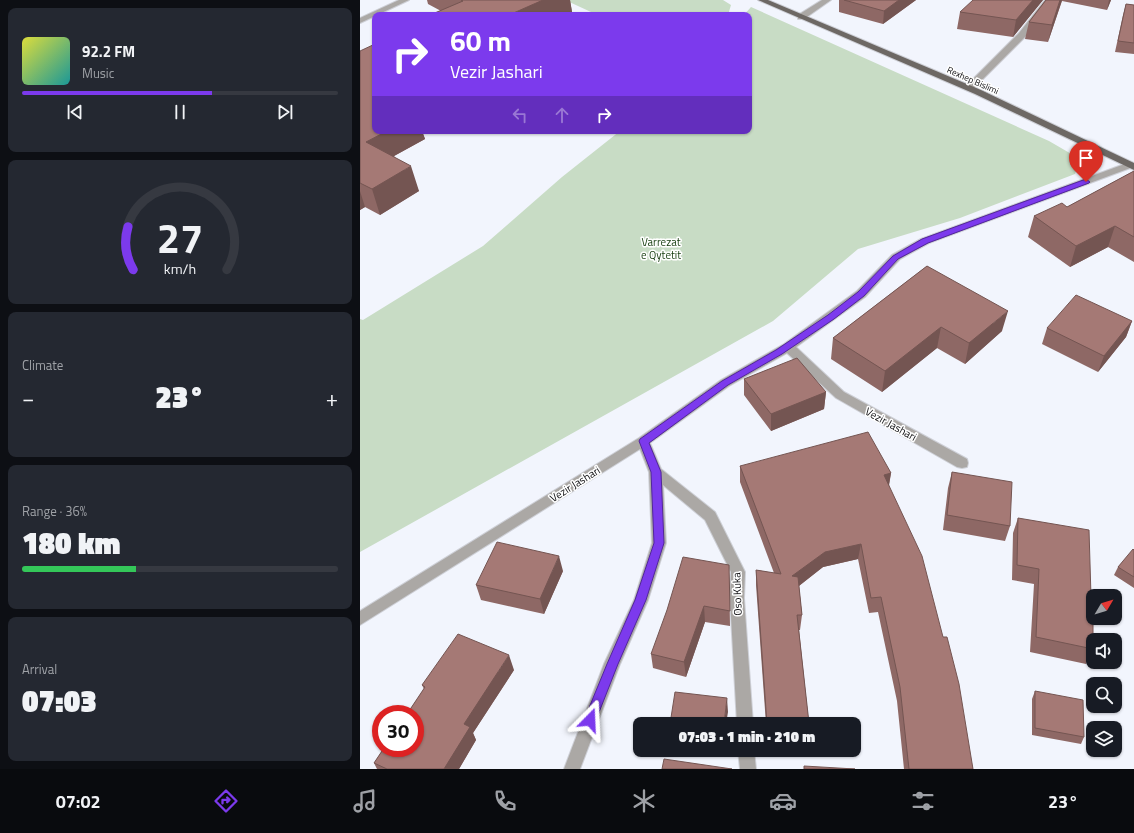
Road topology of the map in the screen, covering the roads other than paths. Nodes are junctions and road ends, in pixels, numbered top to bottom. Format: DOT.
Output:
graph roads {
  1 [pos="405,0"];
  2 [pos="762,0"];
  3 [pos="827,0"];
  4 [pos="1049,0"];
  5 [pos="379,12"];
  6 [pos="372,15"];
  7 [pos="800,17"];
  8 [pos="360,21"];
  9 [pos="969,88"];
  10 [pos="1132,166"];
  11 [pos="788,347"];
  12 [pos="643,441"];
  13 [pos="962,463"];
  14 [pos="656,472"];
  15 [pos="360,618"];
  16 [pos="745,717"];
  17 [pos="747,757"];
  18 [pos="572,769"];
  19 [pos="748,769"];
  1 -- 5 [label="street"];
  2 -- 7 [label="main road, Rexhep Bislimi"];
  3 -- 7 [label="street"];
  4 -- 9 [label="street"];
  6 -- 8 [label="street"];
  7 -- 9 [label="main road, Rexhep Bislimi"];
  9 -- 10 [label="main road, Rexhep Bislimi"];
  10 -- 11 [label="street, Vezir Jashari"];
  11 -- 12 [label="street, Vezir Jashari"];
  11 -- 13 [label="street, Vezir Jashari"];
  12 -- 14 [label="street"];
  12 -- 15 [label="street, Vezir Jashari"];
  14 -- 16 [label="street, Oso Kuka"];
  14 -- 18 [label="street"];
  17 -- 19 [label="street"];
}
